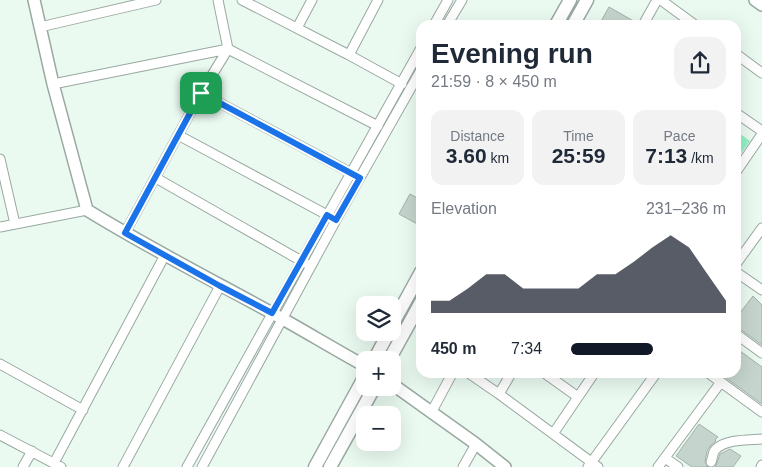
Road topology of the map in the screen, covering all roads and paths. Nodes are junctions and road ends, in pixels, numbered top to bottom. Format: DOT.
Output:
graph roads {
  1 [pos="34,0"];
  2 [pos="156,0"];
  3 [pos="218,0"];
  4 [pos="242,0"];
  5 [pos="312,0"];
  6 [pos="378,0"];
  7 [pos="448,0"];
  8 [pos="462,0"];
  9 [pos="570,0"];
  10 [pos="587,0"];
  11 [pos="657,0"];
  12 [pos="661,0"];
  13 [pos="755,0"];
  14 [pos="762,5"];
  15 [pos="437,20"];
  16 [pos="450,20"];
  17 [pos="559,20"];
  18 [pos="576,20"];
  19 [pos="646,20"];
  20 [pos="688,20"];
  21 [pos="40,27"];
  22 [pos="297,28"];
  23 [pos="228,49"];
  24 [pos="349,55"];
  25 [pos="416,57"];
  26 [pos="741,58"];
  27 [pos="762,73"];
  28 [pos="416,78"];
  29 [pos="53,84"];
  30 [pos="402,84"];
  31 [pos="201,93"];
  32 [pos="741,117"];
  33 [pos="378,126"];
  34 [pos="762,133"];
  35 [pos="178,135"];
  36 [pos="0,159"];
  37 [pos="741,164"];
  38 [pos="355,175"];
  39 [pos="156,178"];
  40 [pos="87,210"];
  41 [pos="327,215"];
  42 [pos="336,220"];
  43 [pos="15,224"];
  44 [pos="0,227"];
  45 [pos="762,228"];
  46 [pos="125,233"];
  47 [pos="165,255"];
  48 [pos="741,257"];
  49 [pos="302,261"];
  50 [pos="311,266"];
  51 [pos="741,275"];
  52 [pos="416,281"];
  53 [pos="220,286"];
  54 [pos="762,290"];
  55 [pos="401,309"];
  56 [pos="416,311"];
  57 [pos="277,316"];
  58 [pos="741,338"];
  59 [pos="394,351"];
  60 [pos="762,353"];
  61 [pos="356,361"];
  62 [pos="0,364"];
  63 [pos="450,378"];
  64 [pos="476,378"];
  65 [pos="508,378"];
  66 [pos="551,378"];
  67 [pos="591,378"];
  68 [pos="653,378"];
  69 [pos="716,378"];
  70 [pos="721,382"];
  71 [pos="401,390"];
  72 [pos="356,392"];
  73 [pos="499,394"];
  74 [pos="370,396"];
  75 [pos="578,397"];
  76 [pos="82,410"];
  77 [pos="431,412"];
  78 [pos="762,412"];
  79 [pos="554,434"];
  80 [pos="0,435"];
  81 [pos="762,439"];
  82 [pos="476,444"];
  83 [pos="32,451"];
  84 [pos="664,458"];
  85 [pos="711,462"];
  86 [pos="57,465"];
  87 [pos="592,465"];
  88 [pos="23,467"];
  89 [pos="123,467"];
  90 [pos="187,467"];
  91 [pos="202,467"];
  92 [pos="315,467"];
  93 [pos="330,467"];
  94 [pos="463,467"];
  95 [pos="505,467"];
  96 [pos="658,467"];
  97 [pos="678,467"];
  1 -- 21 [label="street"];
  2 -- 21 [label="street"];
  3 -- 23 [label="street"];
  4 -- 22 [label="street"];
  5 -- 22 [label="street"];
  6 -- 24 [label="street"];
  7 -- 15 [label="street"];
  8 -- 16 [label="street"];
  9 -- 17 [label="main road"];
  10 -- 18 [label="main road"];
  11 -- 19 [label="street"];
  12 -- 20 [label="street"];
  13 -- 14 [label="street"];
  21 -- 29 [label="street"];
  22 -- 24 [label="street"];
  23 -- 29 [label="street"];
  23 -- 31 [label="street"];
  23 -- 33 [label="street"];
  24 -- 30 [label="street"];
  25 -- 30 [label="street"];
  26 -- 27 [label="street"];
  28 -- 38 [label="street"];
  29 -- 40 [label="street"];
  30 -- 33 [label="street"];
  31 -- 35 [label="street"];
  31 -- 38 [label="street"];
  32 -- 34 [label="street"];
  33 -- 38 [label="street"];
  34 -- 37 [label="street"];
  35 -- 39 [label="street"];
  35 -- 41 [label="street"];
  36 -- 43 [label="street"];
  38 -- 41 [label="street"];
  38 -- 42 [label="street"];
  39 -- 46 [label="street"];
  39 -- 49 [label="street"];
  40 -- 43 [label="street"];
  40 -- 46 [label="street"];
  41 -- 42 [label="street"];
  41 -- 49 [label="street"];
  42 -- 50 [label="street"];
  43 -- 44 [label="street"];
  45 -- 48 [label="street"];
  46 -- 47 [label="street"];
  47 -- 53 [label="street"];
  47 -- 76 [label="street"];
  49 -- 50 [label="street"];
  49 -- 57 [label="street"];
  50 -- 57 [label="street"];
  51 -- 54 [label="street"];
  52 -- 55 [label="main road"];
  53 -- 57 [label="street"];
  53 -- 89 [label="street"];
  56 -- 59 [label="main road"];
  57 -- 61 [label="street"];
  57 -- 90 [label="street"];
  57 -- 91 [label="street"];
  58 -- 60 [label="street"];
  62 -- 76 [label="street"];
  63 -- 77 [label="street"];
  64 -- 73 [label="street"];
  65 -- 73 [label="street"];
  66 -- 75 [label="street"];
  67 -- 75 [label="street"];
  68 -- 87 [label="street"];
  69 -- 70 [label="street"];
  70 -- 78 [label="street"];
  70 -- 84 [label="street"];
  71 -- 77 [label="street"];
  72 -- 92 [label="main road"];
  73 -- 79 [label="street"];
  74 -- 93 [label="main road"];
  75 -- 79 [label="street"];
  76 -- 86 [label="street"];
  77 -- 82 [label="street"];
  79 -- 87 [label="street"];
  80 -- 83 [label="street"];
  81 -- 85 [label="street"];
  82 -- 94 [label="street"];
  82 -- 95 [label="street"];
  83 -- 86 [label="street"];
  83 -- 88 [label="street"];
  84 -- 96 [label="street"];
  84 -- 97 [label="street"];
}
